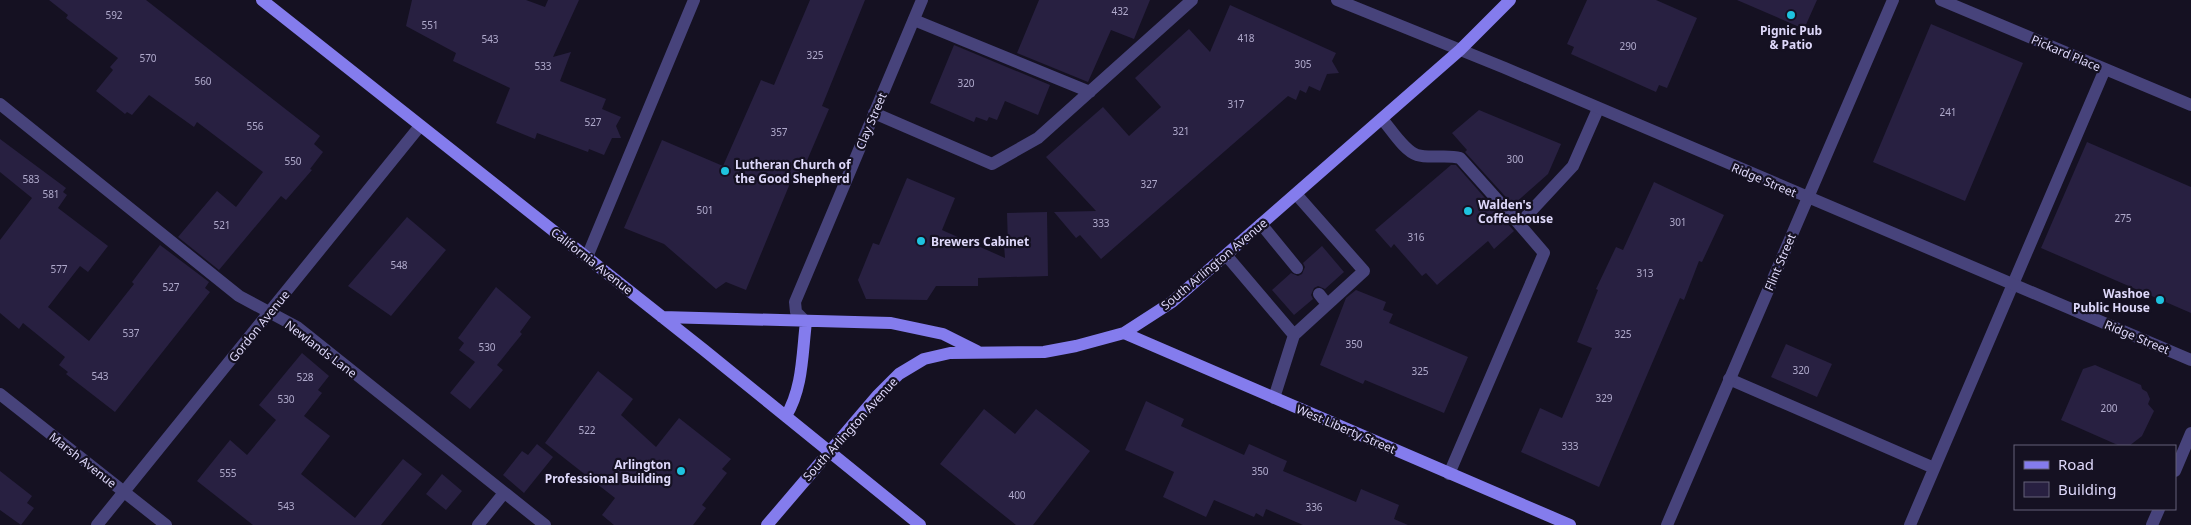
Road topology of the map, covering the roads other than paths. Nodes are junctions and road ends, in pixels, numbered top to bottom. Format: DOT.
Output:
graph roads {
  1 [pos="262,0"];
  2 [pos="922,0"];
  3 [pos="1192,0"];
  4 [pos="1337,0"];
  5 [pos="1510,0"];
  6 [pos="1892,0"];
  7 [pos="1941,0"];
  8 [pos="691,1"];
  9 [pos="914,20"];
  10 [pos="1460,50"];
  11 [pos="2105,69"];
  12 [pos="1090,92"];
  13 [pos="0,104"];
  14 [pos="2191,105"];
  15 [pos="1598,109"];
  16 [pos="874,113"];
  17 [pos="1382,119"];
  18 [pos="420,126"];
  19 [pos="1296,194"];
  20 [pos="1808,198"];
  21 [pos="1261,224"];
  22 [pos="1519,224"];
  23 [pos="1226,255"];
  24 [pos="587,257"];
  25 [pos="1297,268"];
  26 [pos="2012,284"];
  27 [pos="1319,294"];
  28 [pos="1327,304"];
  29 [pos="270,312"];
  30 [pos="662,317"];
  31 [pos="806,322"];
  32 [pos="1124,333"];
  33 [pos="1294,335"];
  34 [pos="979,352"];
  35 [pos="2191,360"];
  36 [pos="1730,379"];
  37 [pos="0,394"];
  38 [pos="1274,398"];
  39 [pos="786,416"];
  40 [pos="2191,433"];
  41 [pos="829,451"];
  42 [pos="1934,468"];
  43 [pos="2176,469"];
  44 [pos="1448,474"];
  45 [pos="124,492"];
  46 [pos="504,493"];
  47 [pos="2159,510"];
  48 [pos="97,525"];
  49 [pos="166,525"];
  50 [pos="478,525"];
  51 [pos="545,525"];
  52 [pos="767,525"];
  53 [pos="920,525"];
  54 [pos="1570,525"];
  55 [pos="1667,525"];
  56 [pos="1910,525"];
  57 [pos="2152,525"];
  1 -- 18 [label="main road, California Avenue"];
  2 -- 9 [label="street, Clay Street"];
  3 -- 12 [label="street"];
  4 -- 10 [label="street, Ridge Street"];
  5 -- 10 [label="main road, South Arlington Avenue"];
  6 -- 20 [label="street, Flint Street"];
  7 -- 11 [label="street, Pickard Place"];
  8 -- 24 [label="street"];
  9 -- 12 [label="street"];
  9 -- 16 [label="street, Clay Street"];
  10 -- 15 [label="street, Ridge Street"];
  10 -- 17 [label="main road, South Arlington Avenue"];
  11 -- 14 [label="street, Pickard Place"];
  11 -- 26 [label="street"];
  12 -- 16 [label="street"];
  13 -- 29 [label="street, Newlands Lane"];
  15 -- 20 [label="street, Ridge Street"];
  15 -- 22 [label="street"];
  16 -- 31 [label="street, Clay Street"];
  17 -- 19 [label="main road, South Arlington Avenue"];
  17 -- 22 [label="street"];
  18 -- 24 [label="main road, California Avenue"];
  18 -- 29 [label="street, Gordon Avenue"];
  19 -- 21 [label="main road, South Arlington Avenue"];
  19 -- 28 [label="street"];
  20 -- 26 [label="street, Ridge Street"];
  20 -- 36 [label="street, Flint Street"];
  21 -- 23 [label="main road, South Arlington Avenue"];
  21 -- 25 [label="street"];
  22 -- 44 [label="street"];
  23 -- 32 [label="main road, South Arlington Avenue"];
  23 -- 33 [label="street"];
  24 -- 30 [label="main road, California Avenue"];
  26 -- 35 [label="street, Ridge Street"];
  26 -- 42 [label="street"];
  27 -- 28 [label="street"];
  28 -- 33 [label="street"];
  29 -- 45 [label="street, Gordon Avenue"];
  29 -- 46 [label="street, Newlands Lane"];
  30 -- 31 [label="main road"];
  30 -- 39 [label="main road, California Avenue"];
  31 -- 34 [label="main road"];
  31 -- 39 [label="main road"];
  32 -- 34 [label="main road, South Arlington Avenue"];
  32 -- 38 [label="main road, West Liberty Street"];
  33 -- 38 [label="street"];
  34 -- 41 [label="main road, South Arlington Avenue"];
  36 -- 42 [label="street"];
  36 -- 55 [label="street, Flint Street"];
  37 -- 45 [label="street, Marsh Avenue"];
  38 -- 44 [label="main road, West Liberty Street"];
  39 -- 41 [label="main road, California Avenue"];
  40 -- 43 [label="street"];
  41 -- 52 [label="main road, South Arlington Avenue"];
  41 -- 53 [label="main road, California Avenue"];
  42 -- 56 [label="street"];
  44 -- 54 [label="main road, West Liberty Street"];
  45 -- 48 [label="street, Gordon Avenue"];
  45 -- 49 [label="street, Marsh Avenue"];
  46 -- 50 [label="street"];
  46 -- 51 [label="street, Newlands Lane"];
  47 -- 57 [label="street"];
}
